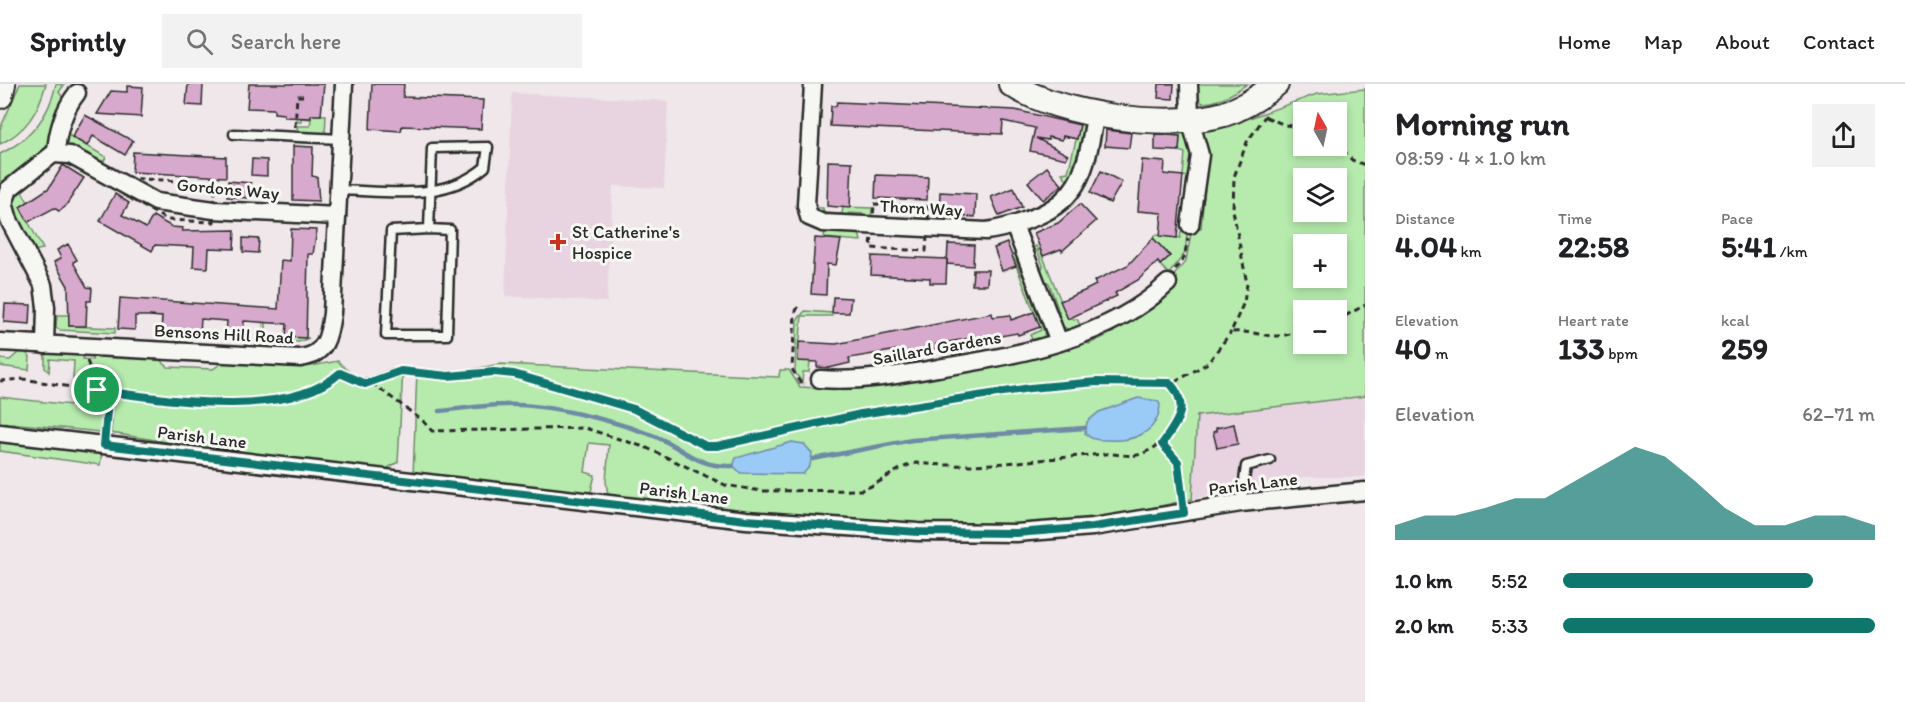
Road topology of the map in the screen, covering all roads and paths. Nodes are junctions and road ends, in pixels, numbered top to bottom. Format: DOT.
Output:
graph roads {
  1 [pos="3,84"];
  2 [pos="344,84"];
  3 [pos="813,84"];
  4 [pos="1011,84"];
  5 [pos="1189,84"];
  6 [pos="1270,88"];
  7 [pos="77,93"];
  8 [pos="0,96"];
  9 [pos="303,96"];
  10 [pos="1096,112"];
  11 [pos="1266,117"];
  12 [pos="1190,119"];
  13 [pos="1293,125"];
  14 [pos="234,134"];
  15 [pos="294,136"];
  16 [pos="341,139"];
  17 [pos="56,153"];
  18 [pos="1347,154"];
  19 [pos="1365,165"];
  20 [pos="339,190"];
  21 [pos="432,193"];
  22 [pos="2,198"];
  23 [pos="337,216"];
  24 [pos="1014,225"];
  25 [pos="1190,225"];
  26 [pos="429,230"];
  27 [pos="1168,284"];
  28 [pos="1365,305"];
  29 [pos="798,307"];
  30 [pos="1347,315"];
  31 [pos="1231,332"];
  32 [pos="1293,332"];
  33 [pos="0,342"];
  34 [pos="1059,342"];
  35 [pos="45,345"];
  36 [pos="88,347"];
  37 [pos="820,379"];
  38 [pos="0,381"];
  39 [pos="372,383"];
  40 [pos="1170,383"];
  41 [pos="97,390"];
  42 [pos="0,433"];
  43 [pos="1162,444"];
  44 [pos="104,445"];
  45 [pos="1270,460"];
  46 [pos="1365,491"];
  47 [pos="1241,504"];
  48 [pos="1184,513"];
  1 -- 8 [label="street"];
  2 -- 16 [label="street, Bensons Hill Road"];
  3 -- 24 [label="street, Thorn Way"];
  4 -- 10 [label="street"];
  5 -- 12 [label="street"];
  6 -- 11 [label="path"];
  6 -- 12 [label="street"];
  7 -- 17 [label="street"];
  9 -- 15 [label="path"];
  10 -- 12 [label="street"];
  10 -- 24 [label="street, Thorn Way"];
  11 -- 13 [label="path"];
  11 -- 31 [label="path"];
  12 -- 25 [label="street"];
  14 -- 15 [label="lane"];
  15 -- 16 [label="lane"];
  16 -- 20 [label="street, Bensons Hill Road"];
  17 -- 22 [label="street"];
  17 -- 23 [label="street, Gordons Way"];
  18 -- 19 [label="path"];
  20 -- 21 [label="lane"];
  20 -- 23 [label="street, Bensons Hill Road"];
  21 -- 21 [label="lane"];
  21 -- 26 [label="lane"];
  22 -- 35 [label="street"];
  23 -- 36 [label="street, Bensons Hill Road"];
  24 -- 34 [label="street"];
  25 -- 27 [label="path"];
  26 -- 26 [label="lane"];
  27 -- 34 [label="street, Saillard Gardens"];
  28 -- 30 [label="path"];
  29 -- 37 [label="path"];
  31 -- 32 [label="path"];
  31 -- 40 [label="path"];
  33 -- 35 [label="street, Bensons Hill Road"];
  34 -- 37 [label="street, Saillard Gardens"];
  35 -- 36 [label="street, Bensons Hill Road"];
  36 -- 41 [label="path"];
  38 -- 41 [label="path"];
  39 -- 40 [label="path"];
  39 -- 41 [label="path"];
  39 -- 43 [label="path"];
  40 -- 43 [label="path"];
  41 -- 44 [label="path"];
  42 -- 44 [label="street, Parish Lane"];
  43 -- 48 [label="path"];
  44 -- 48 [label="street, Parish Lane"];
  45 -- 47 [label="lane"];
  46 -- 47 [label="street, Parish Lane"];
  47 -- 48 [label="street, Parish Lane"];
}
